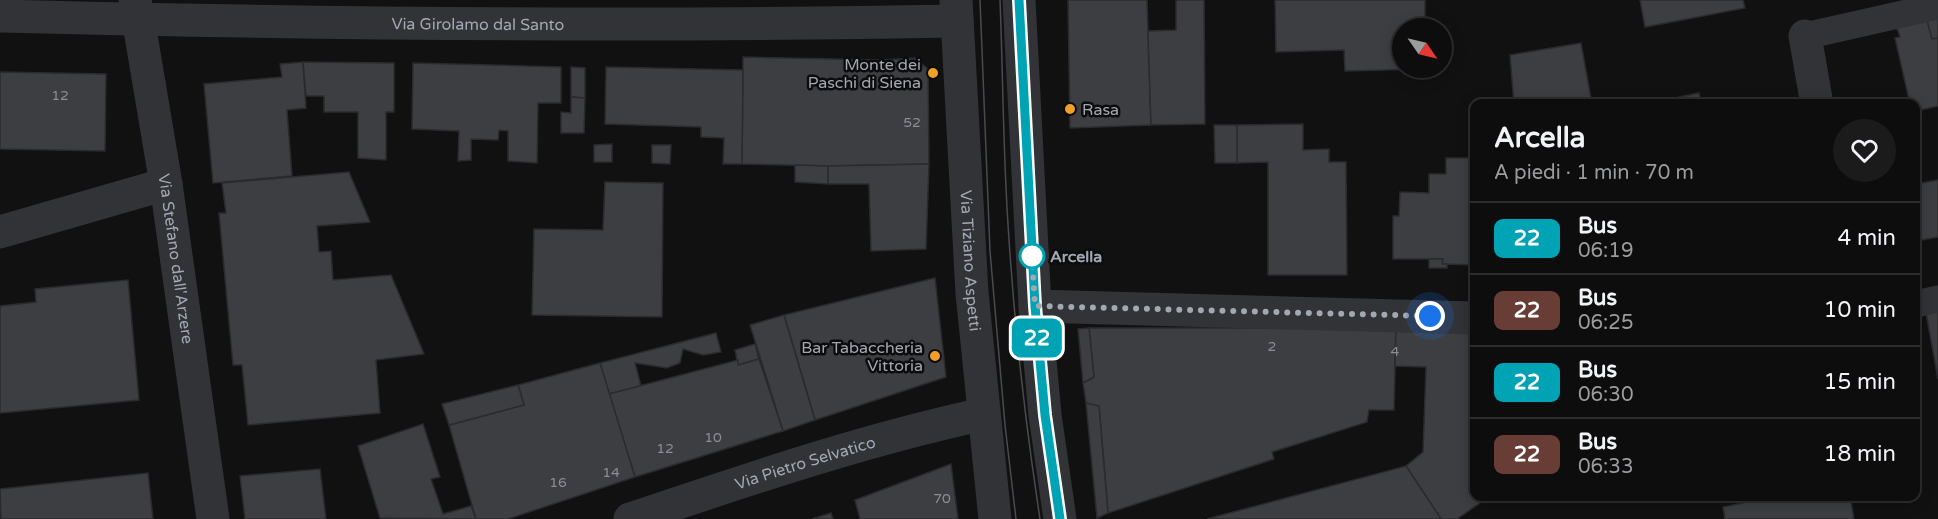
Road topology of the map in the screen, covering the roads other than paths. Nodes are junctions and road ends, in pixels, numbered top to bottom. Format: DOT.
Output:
graph roads {
  1 [pos="1019,0"];
  2 [pos="1938,6"];
  3 [pos="137,10"];
  4 [pos="956,10"];
  5 [pos="0,16"];
  6 [pos="1804,36"];
  7 [pos="1816,99"];
  8 [pos="166,184"];
  9 [pos="0,232"];
  10 [pos="1938,299"];
  11 [pos="1920,303"];
  12 [pos="1035,306"];
  13 [pos="1470,318"];
  14 [pos="984,414"];
  15 [pos="213,519"];
  16 [pos="630,519"];
  17 [pos="994,519"];
  18 [pos="1060,519"];
  1 -- 12 [label="street"];
  2 -- 6 [label="lane"];
  3 -- 4 [label="street, Via Girolamo dal Santo"];
  3 -- 5 [label="street, Via Girolamo dal Santo"];
  3 -- 8 [label="street, Via Stefano dall'Arzere"];
  4 -- 14 [label="street, Via Tiziano Aspetti"];
  6 -- 7 [label="street"];
  8 -- 9 [label="street"];
  8 -- 15 [label="street, Via Stefano dall'Arzere"];
  10 -- 11 [label="lane"];
  12 -- 13 [label="street"];
  12 -- 18 [label="street"];
  14 -- 16 [label="street, Via Pietro Selvatico"];
  14 -- 17 [label="street, Via Tiziano Aspetti"];
}
